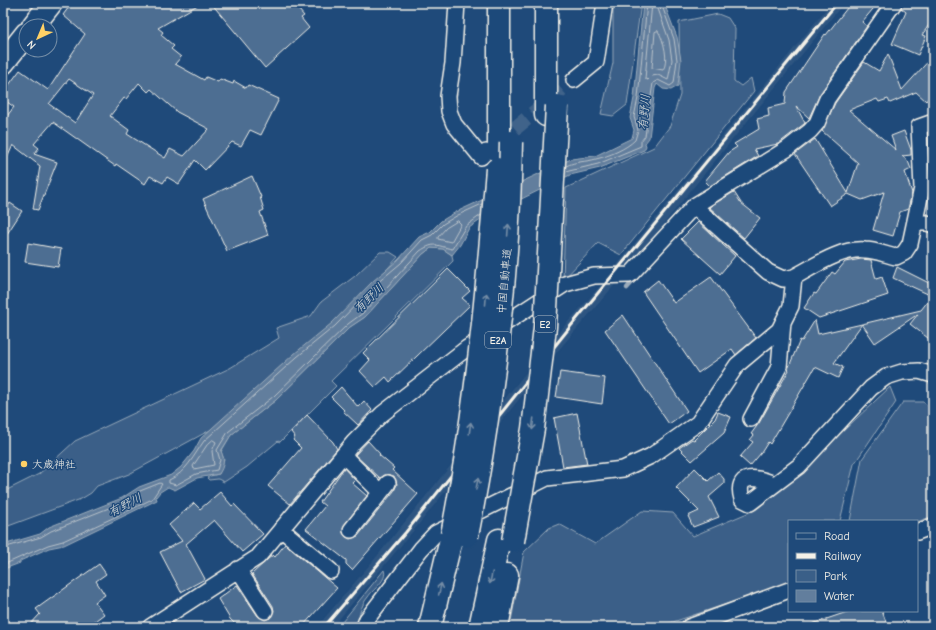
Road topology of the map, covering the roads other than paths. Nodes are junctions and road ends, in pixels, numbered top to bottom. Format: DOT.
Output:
graph roads {
  1 [pos="51,3"];
  2 [pos="457,3"];
  3 [pos="500,3"];
  4 [pos="512,3"];
  5 [pos="546,3"];
  6 [pos="562,3"];
  7 [pos="605,3"];
  8 [pos="894,3"];
  9 [pos="39,18"];
  10 [pos="18,43"];
  11 [pos="5,58"];
  12 [pos="574,80"];
  13 [pos="552,111"];
  14 [pos="933,122"];
  15 [pos="499,149"];
  16 [pos="694,206"];
  17 [pos="915,223"];
  18 [pos="933,225"];
  19 [pos="794,277"];
  20 [pos="783,322"];
  21 [pos="933,375"];
  22 [pos="751,419"];
  23 [pos="343,455"];
  24 [pos="774,484"];
  25 [pos="933,526"];
  26 [pos="281,529"];
  27 [pos="351,530"];
  28 [pos="918,532"];
  29 [pos="460,535"];
  30 [pos="506,540"];
  31 [pos="238,569"];
  32 [pos="331,571"];
  33 [pos="788,590"];
  34 [pos="265,611"];
  35 [pos="150,627"];
  36 [pos="364,627"];
  37 [pos="430,627"];
  38 [pos="446,627"];
  39 [pos="480,627"];
  40 [pos="497,627"];
  41 [pos="689,627"];
  1 -- 9 [label="main road"];
  2 -- 15 [label="street"];
  3 -- 15 [label="main road"];
  4 -- 15 [label="main road, 中国自動車道 / E2A"];
  5 -- 13 [label="main road"];
  6 -- 13 [label="main road"];
  7 -- 12 [label="street"];
  8 -- 16 [label="street"];
  10 -- 11 [label="main road"];
  13 -- 30 [label="main road, one-way"];
  14 -- 17 [label="street"];
  29 -- 15 [label="main road, 中国自動車道 / E2A, one-way, bridge"];
  16 -- 19 [label="street"];
  16 -- 23 [label="street"];
  17 -- 18 [label="street"];
  17 -- 19 [label="street"];
  19 -- 20 [label="street"];
  20 -- 22 [label="street"];
  20 -- 36 [label="street"];
  21 -- 24 [label="street"];
  23 -- 26 [label="street"];
  23 -- 27 [label="street"];
  25 -- 28 [label="street"];
  26 -- 31 [label="street"];
  26 -- 32 [label="street"];
  37 -- 29 [label="main road, one-way"];
  29 -- 38 [label="main road, 中国自動車道 / E2A"];
  30 -- 39 [label="main road, one-way"];
  30 -- 40 [label="main road"];
  31 -- 34 [label="street"];
  31 -- 35 [label="street"];
  33 -- 41 [label="street"];
}
